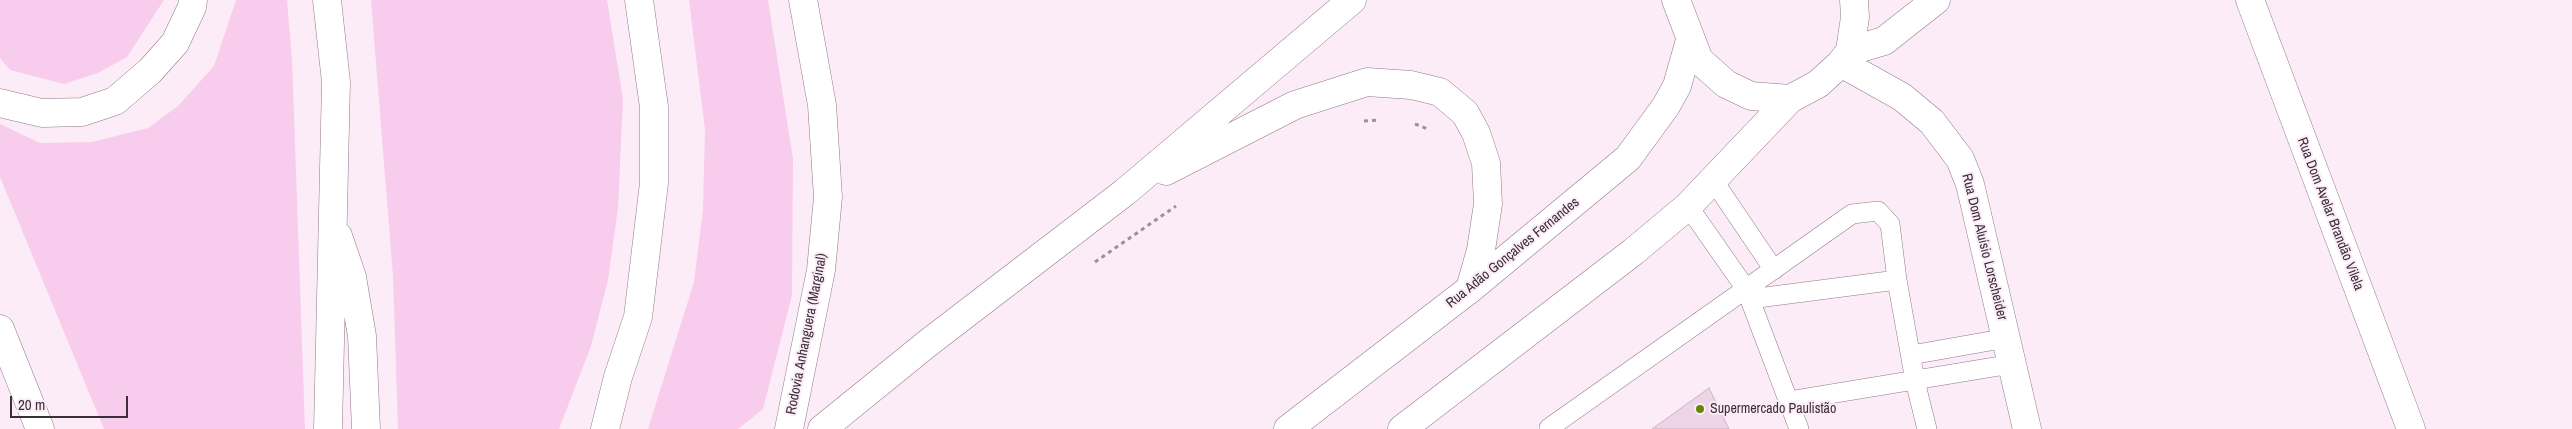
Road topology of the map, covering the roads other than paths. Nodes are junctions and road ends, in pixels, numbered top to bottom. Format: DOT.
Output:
graph roads {
  1 [pos="193,0"];
  2 [pos="327,0"];
  3 [pos="639,0"];
  4 [pos="803,0"];
  5 [pos="1352,0"];
  6 [pos="1676,0"];
  7 [pos="1854,0"];
  8 [pos="1936,0"];
  9 [pos="2250,0"];
  10 [pos="1690,40"];
  11 [pos="1846,57"];
  12 [pos="1790,99"];
  13 [pos="0,103"];
  14 [pos="1713,180"];
  15 [pos="1125,192"];
  16 [pos="1688,206"];
  17 [pos="332,216"];
  18 [pos="1774,270"];
  19 [pos="1897,280"];
  20 [pos="1470,288"];
  21 [pos="1748,294"];
  22 [pos="0,329"];
  23 [pos="2007,338"];
  24 [pos="1911,355"];
  25 [pos="2012,364"];
  26 [pos="1915,381"];
  27 [pos="1788,401"];
  28 [pos="1548,428"];
  29 [pos="40,429"];
  30 [pos="328,429"];
  31 [pos="366,429"];
  32 [pos="605,429"];
  33 [pos="788,429"];
  34 [pos="822,429"];
  35 [pos="1288,429"];
  36 [pos="1402,429"];
  37 [pos="1799,429"];
  38 [pos="1927,429"];
  39 [pos="2027,429"];
  40 [pos="2411,429"];
  1 -- 13 [label="main road"];
  2 -- 17 [label="main road"];
  3 -- 32 [label="main road"];
  4 -- 33 [label="main road, Rodovia Anhanguera (Marginal)"];
  5 -- 15 [label="main road"];
  6 -- 10 [label="main road"];
  7 -- 11 [label="main road"];
  8 -- 11 [label="main road"];
  9 -- 40 [label="main road, Rua Dom Avelar Brandão Vilela"];
  10 -- 12 [label="main road"];
  10 -- 20 [label="main road, Rua Adão Gonçalves Fernandes"];
  11 -- 12 [label="main road"];
  11 -- 23 [label="main road, Rua Dom Aluísio Lorscheider"];
  12 -- 14 [label="main road"];
  14 -- 16 [label="main road"];
  14 -- 18 [label="lane"];
  15 -- 20 [label="main road"];
  15 -- 34 [label="main road"];
  16 -- 21 [label="lane"];
  16 -- 36 [label="main road"];
  17 -- 30 [label="main road"];
  17 -- 31 [label="main road"];
  18 -- 19 [label="lane"];
  18 -- 21 [label="lane"];
  19 -- 21 [label="lane"];
  19 -- 24 [label="lane"];
  20 -- 35 [label="main road, Rua Adão Gonçalves Fernandes"];
  21 -- 27 [label="lane"];
  21 -- 28 [label="lane"];
  22 -- 29 [label="main road"];
  23 -- 24 [label="lane"];
  23 -- 25 [label="main road, Rua Dom Aluísio Lorscheider"];
  24 -- 26 [label="lane"];
  25 -- 26 [label="lane"];
  25 -- 39 [label="main road, Rua Dom Aluísio Lorscheider"];
  26 -- 27 [label="lane"];
  26 -- 38 [label="lane"];
  27 -- 37 [label="lane"];
}
